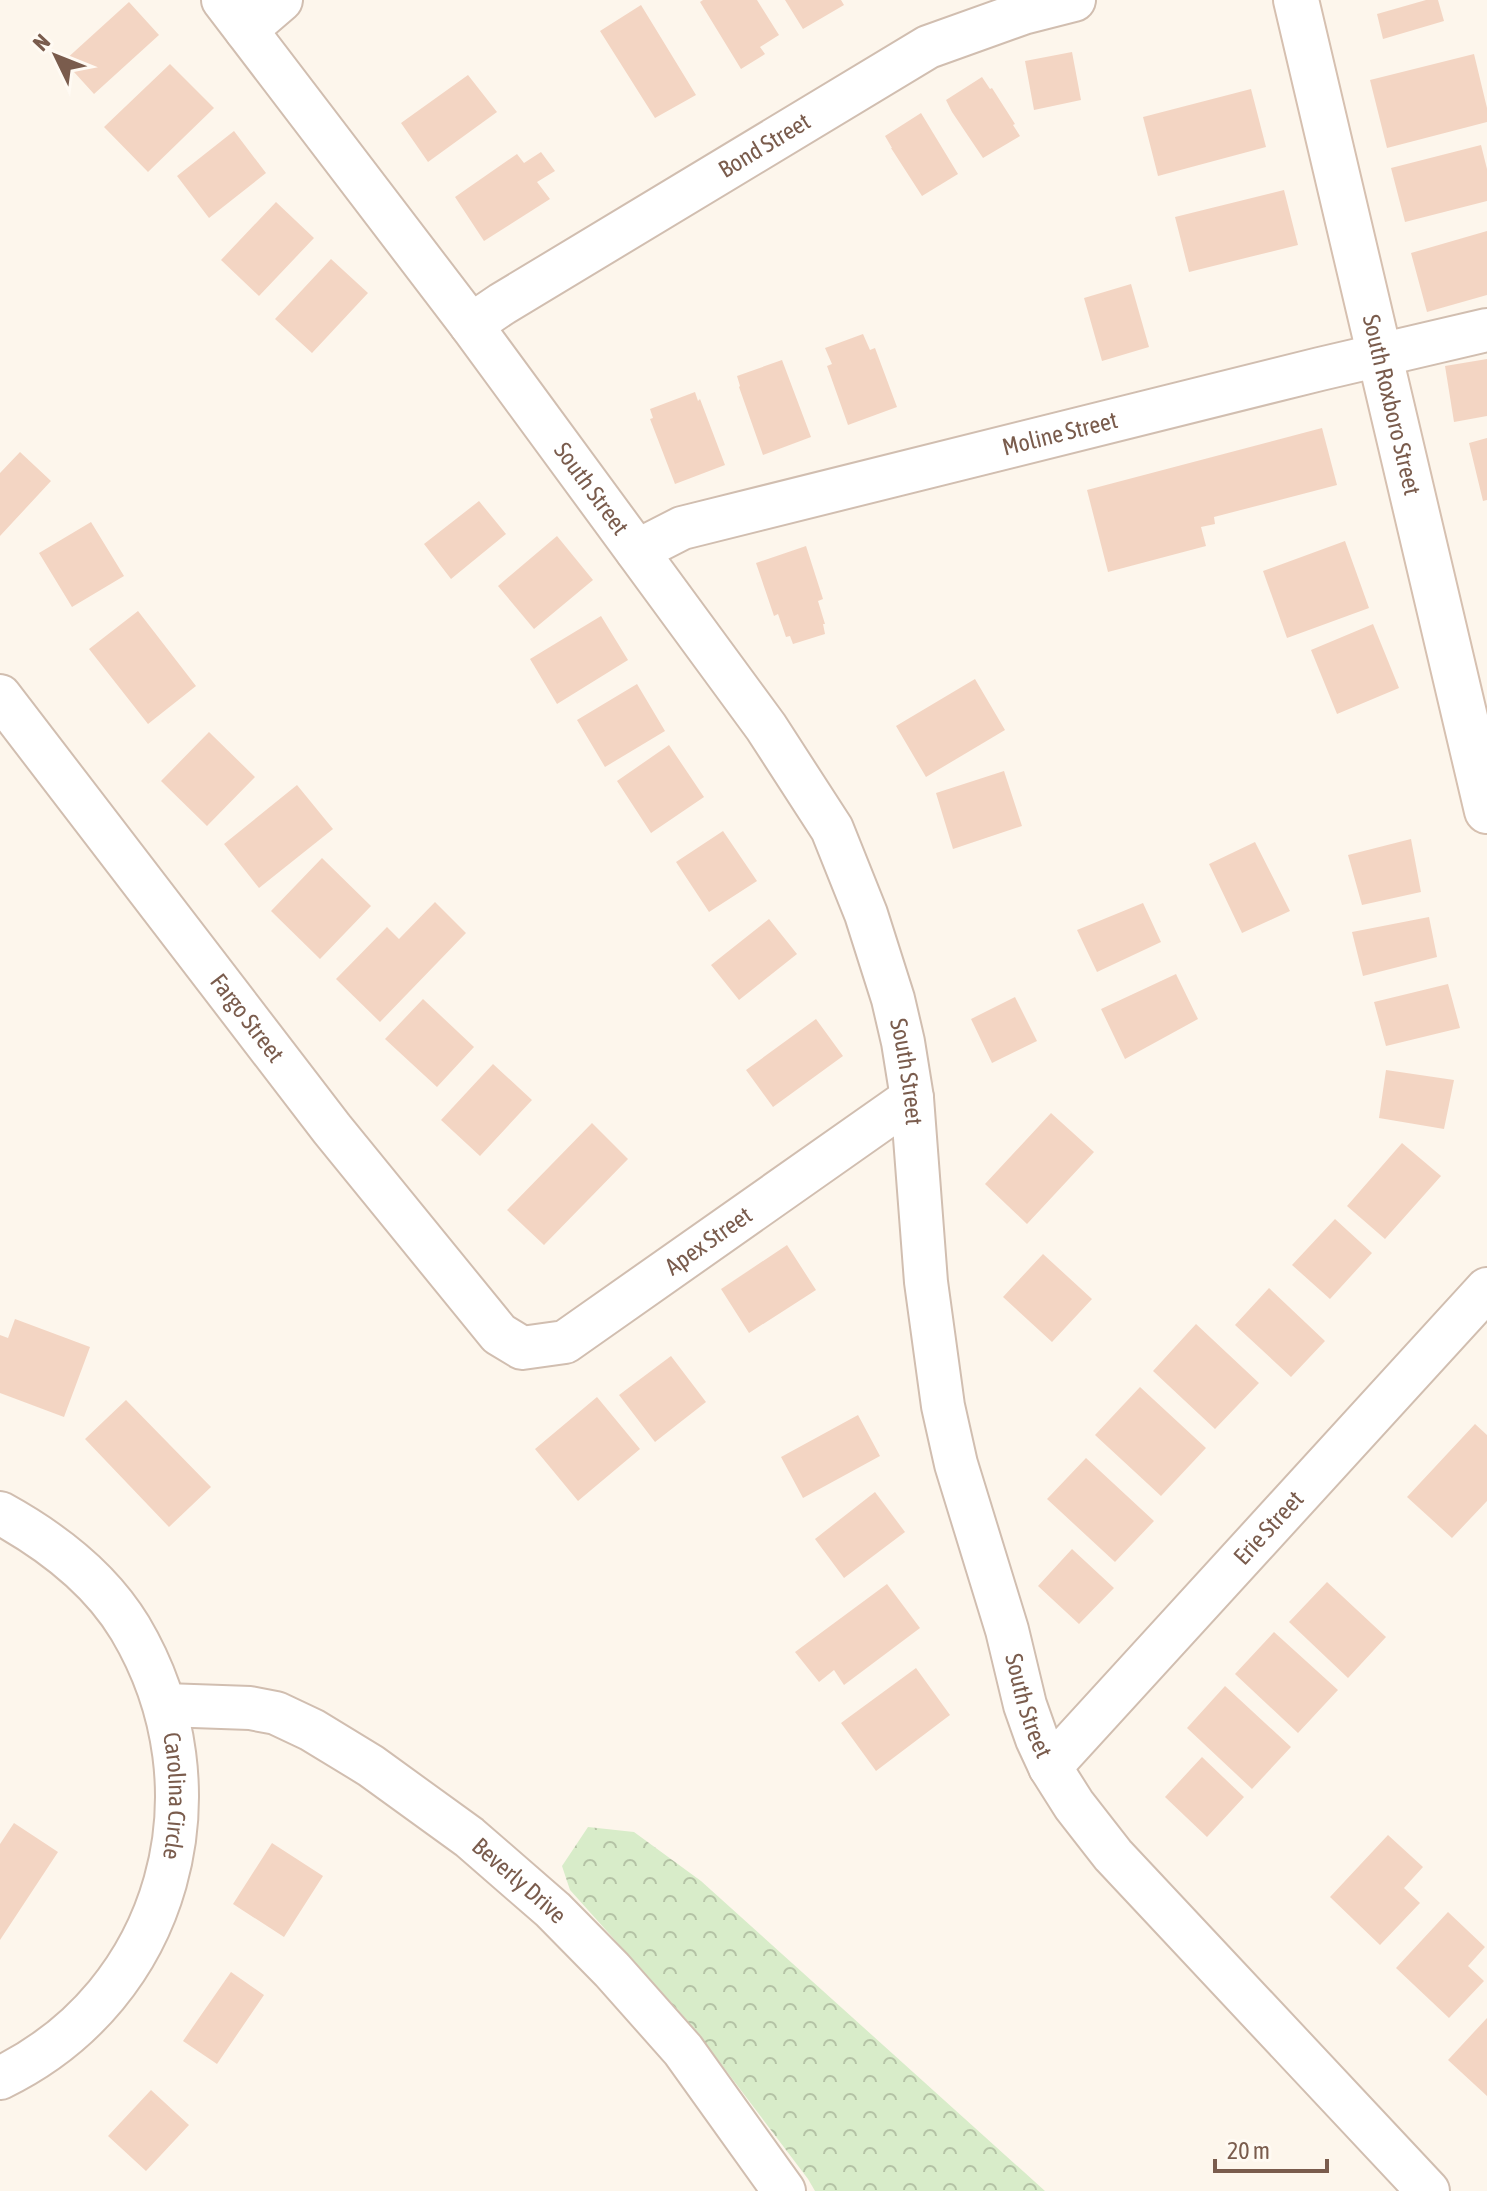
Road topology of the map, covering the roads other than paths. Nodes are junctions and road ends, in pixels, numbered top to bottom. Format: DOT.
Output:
graph roads {
  1 [pos="281,0"];
  2 [pos="1074,0"];
  3 [pos="1296,0"];
  4 [pos="234,15"];
  5 [pos="471,325"];
  6 [pos="1487,330"];
  7 [pos="1381,355"];
  8 [pos="637,551"];
  9 [pos="0,696"];
  10 [pos="1487,811"];
  11 [pos="912,1098"];
  12 [pos="1487,1289"];
  13 [pos="499,1334"];
  14 [pos="0,1513"];
  15 [pos="165,1705"];
  16 [pos="1050,1767"];
  17 [pos="0,2078"];
  18 [pos="784,2191"];
  19 [pos="1428,2191"];
  1 -- 4 [label="street"];
  2 -- 5 [label="street, Bond Street"];
  3 -- 7 [label="street, South Roxboro Street"];
  4 -- 5 [label="street, South Street"];
  5 -- 8 [label="street, South Street"];
  6 -- 7 [label="street, Moline Street"];
  7 -- 8 [label="street, Moline Street"];
  7 -- 10 [label="street, South Roxboro Street"];
  8 -- 11 [label="street, South Street"];
  9 -- 13 [label="street, Fargo Street"];
  11 -- 13 [label="street, Apex Street"];
  11 -- 16 [label="street, South Street"];
  12 -- 16 [label="street, Erie Street"];
  14 -- 15 [label="street, Carolina Circle"];
  15 -- 17 [label="street, Carolina Circle"];
  15 -- 18 [label="street, Beverly Drive"];
  16 -- 19 [label="street, South Street"];
}
